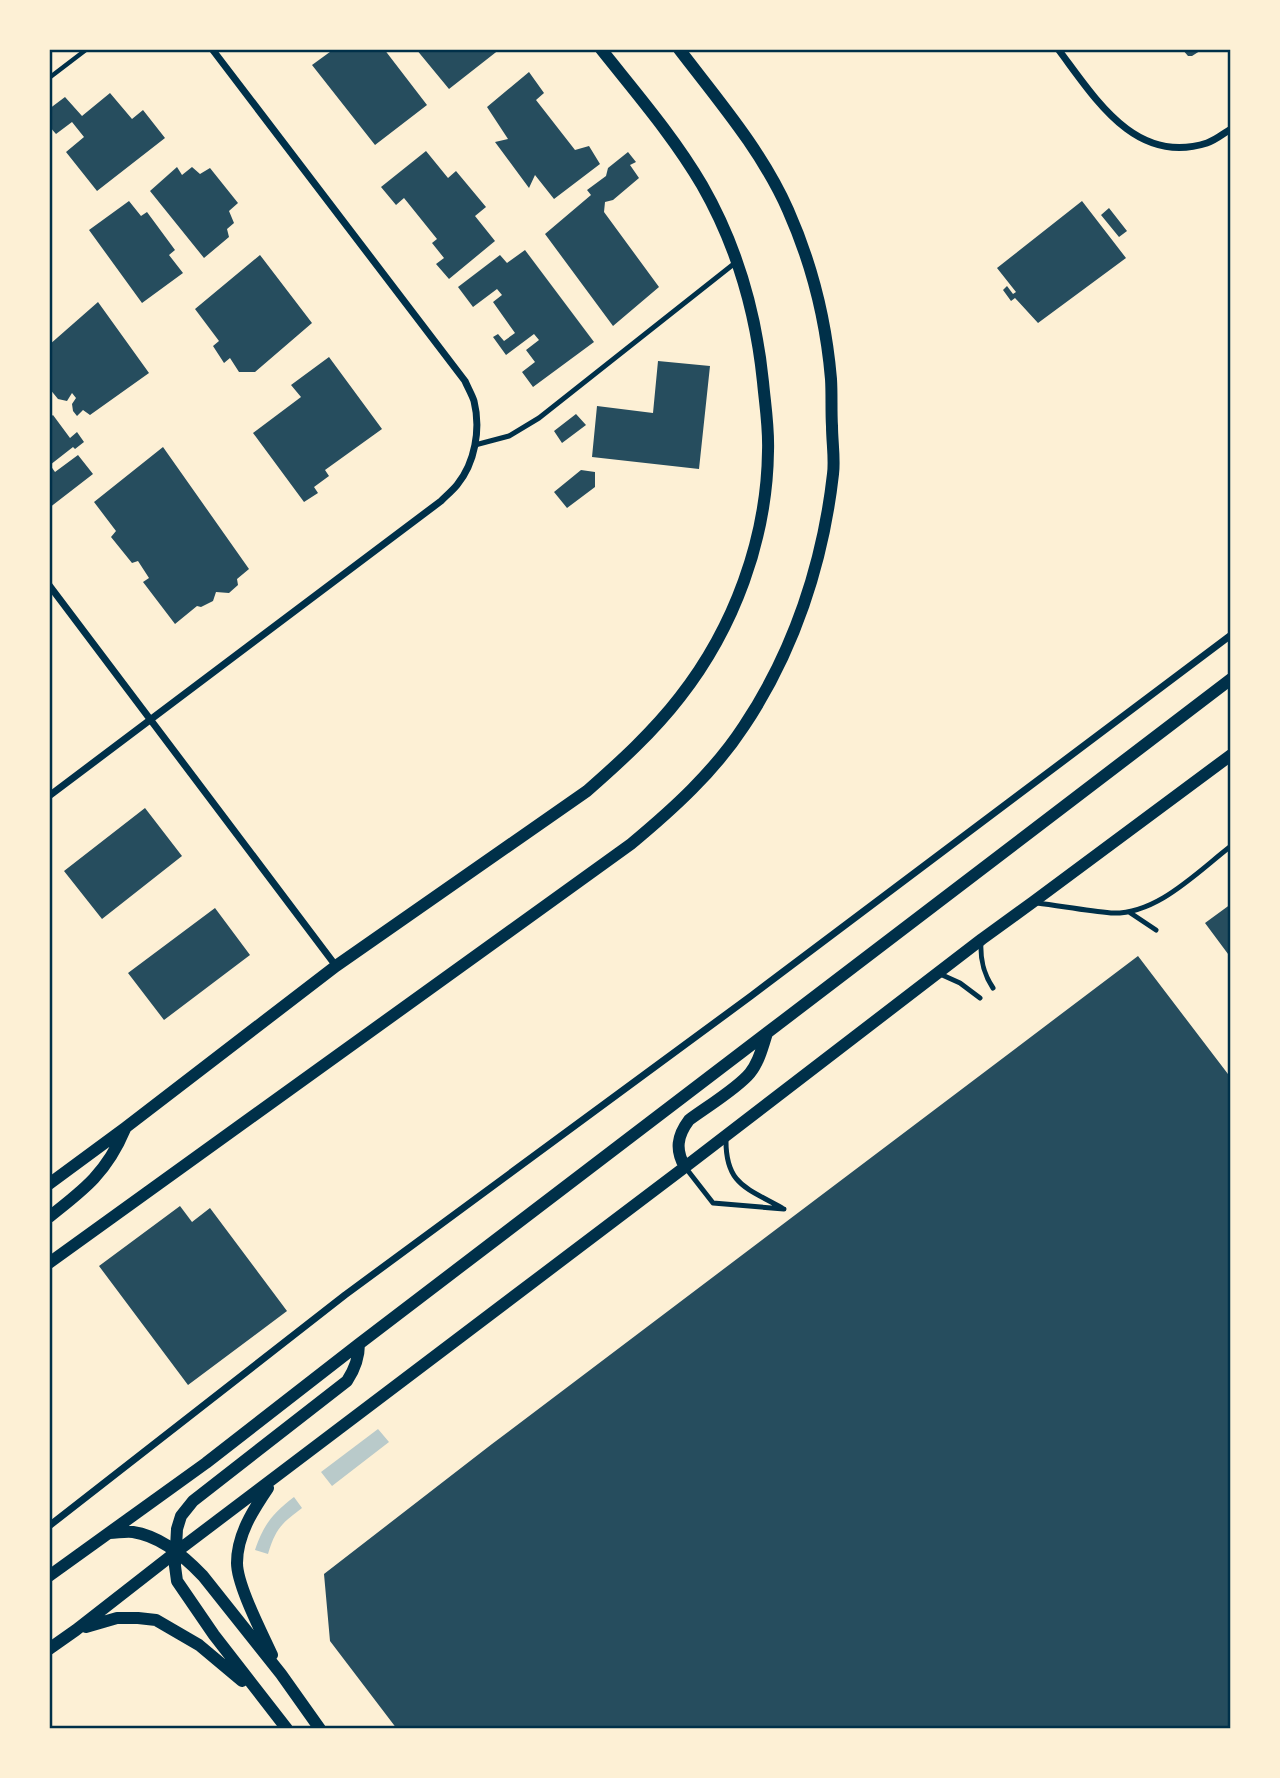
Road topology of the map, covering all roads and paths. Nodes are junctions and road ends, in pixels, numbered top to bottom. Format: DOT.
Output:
graph roads {
  1 [pos="87,49"];
  2 [pos="212,49"];
  3 [pos="601,49"];
  4 [pos="679,49"];
  5 [pos="1058,49"];
  6 [pos="49,78"];
  7 [pos="1231,129"];
  8 [pos="737,261"];
  9 [pos="475,445"];
  10 [pos="49,585"];
  11 [pos="1231,635"];
  12 [pos="1231,679"];
  13 [pos="151,718"];
  14 [pos="1231,755"];
  15 [pos="49,796"];
  16 [pos="1231,846"];
  17 [pos="1033,902"];
  18 [pos="1129,912"];
  19 [pos="1156,930"];
  20 [pos="982,939"];
  21 [pos="337,966"];
  22 [pos="937,973"];
  23 [pos="993,988"];
  24 [pos="980,998"];
  25 [pos="767,1032"];
  26 [pos="125,1128"];
  27 [pos="726,1135"];
  28 [pos="685,1167"];
  29 [pos="49,1184"];
  30 [pos="49,1217"];
  31 [pos="49,1263"];
  32 [pos="359,1344"];
  33 [pos="275,1478"];
  34 [pos="49,1526"];
  35 [pos="110,1533"];
  36 [pos="176,1552"];
  37 [pos="49,1576"];
  38 [pos="76,1630"];
  39 [pos="49,1649"];
  40 [pos="281,1674"];
  41 [pos="265,1702"];
  42 [pos="287,1729"];
  43 [pos="320,1729"];
  1 -- 6 [label="path"];
  2 -- 9 [label="street"];
  3 -- 8 [label="street"];
  4 -- 31 [label="street"];
  5 -- 7 [label="street"];
  8 -- 9 [label="lane"];
  8 -- 21 [label="street"];
  9 -- 13 [label="street"];
  10 -- 13 [label="street"];
  11 -- 34 [label="street"];
  12 -- 25 [label="street"];
  13 -- 15 [label="street"];
  13 -- 21 [label="street"];
  14 -- 17 [label="street"];
  16 -- 18 [label="lane"];
  17 -- 18 [label="lane"];
  17 -- 20 [label="street"];
  18 -- 19 [label="lane"];
  20 -- 22 [label="street"];
  20 -- 23 [label="lane"];
  21 -- 26 [label="street"];
  22 -- 24 [label="lane"];
  22 -- 27 [label="street"];
  25 -- 28 [label="street"];
  25 -- 32 [label="street"];
  26 -- 29 [label="street"];
  26 -- 30 [label="street"];
  27 -- 28 [label="street"];
  27 -- 28 [label="lane"];
  28 -- 33 [label="street"];
  32 -- 35 [label="street"];
  32 -- 36 [label="street"];
  33 -- 36 [label="street"];
  33 -- 40 [label="street"];
  35 -- 36 [label="street"];
  35 -- 37 [label="street"];
  36 -- 38 [label="street"];
  36 -- 40 [label="street"];
  36 -- 41 [label="street"];
  38 -- 39 [label="street"];
  38 -- 41 [label="street"];
  40 -- 43 [label="street"];
  41 -- 42 [label="street"];
}
